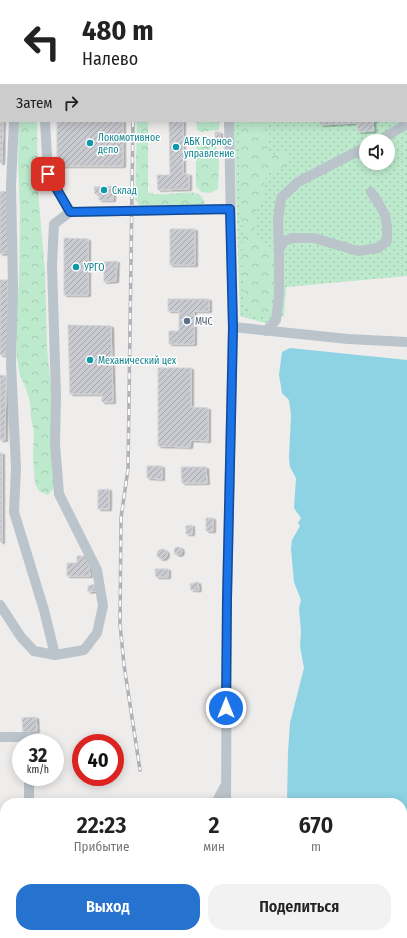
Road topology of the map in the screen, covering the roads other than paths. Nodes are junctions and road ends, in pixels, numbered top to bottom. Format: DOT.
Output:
graph roads {
  1 [pos="14,122"];
  2 [pos="45,122"];
  3 [pos="229,122"];
  4 [pos="407,124"];
  5 [pos="390,134"];
  6 [pos="359,151"];
  7 [pos="372,192"];
  8 [pos="230,209"];
  9 [pos="70,212"];
  10 [pos="279,250"];
  11 [pos="233,328"];
  12 [pos="266,331"];
  13 [pos="407,342"];
  14 [pos="0,605"];
  15 [pos="55,655"];
  16 [pos="2,737"];
  17 [pos="12,737"];
  18 [pos="29,786"];
  19 [pos="225,786"];
  20 [pos="29,798"];
  21 [pos="219,798"];
  22 [pos="226,798"];
  1 -- 15 [label="street"];
  2 -- 9 [label="street"];
  3 -- 8 [label="street"];
  4 -- 5 [label="street"];
  6 -- 10 [label="street"];
  7 -- 10 [label="street"];
  8 -- 9 [label="street"];
  8 -- 11 [label="street"];
  9 -- 15 [label="street"];
  10 -- 12 [label="street"];
  11 -- 12 [label="street"];
  11 -- 19 [label="street"];
  12 -- 13 [label="street"];
  14 -- 15 [label="street"];
  16 -- 17 [label="street"];
  18 -- 20 [label="street"];
  19 -- 21 [label="street"];
  19 -- 22 [label="street"];
}
